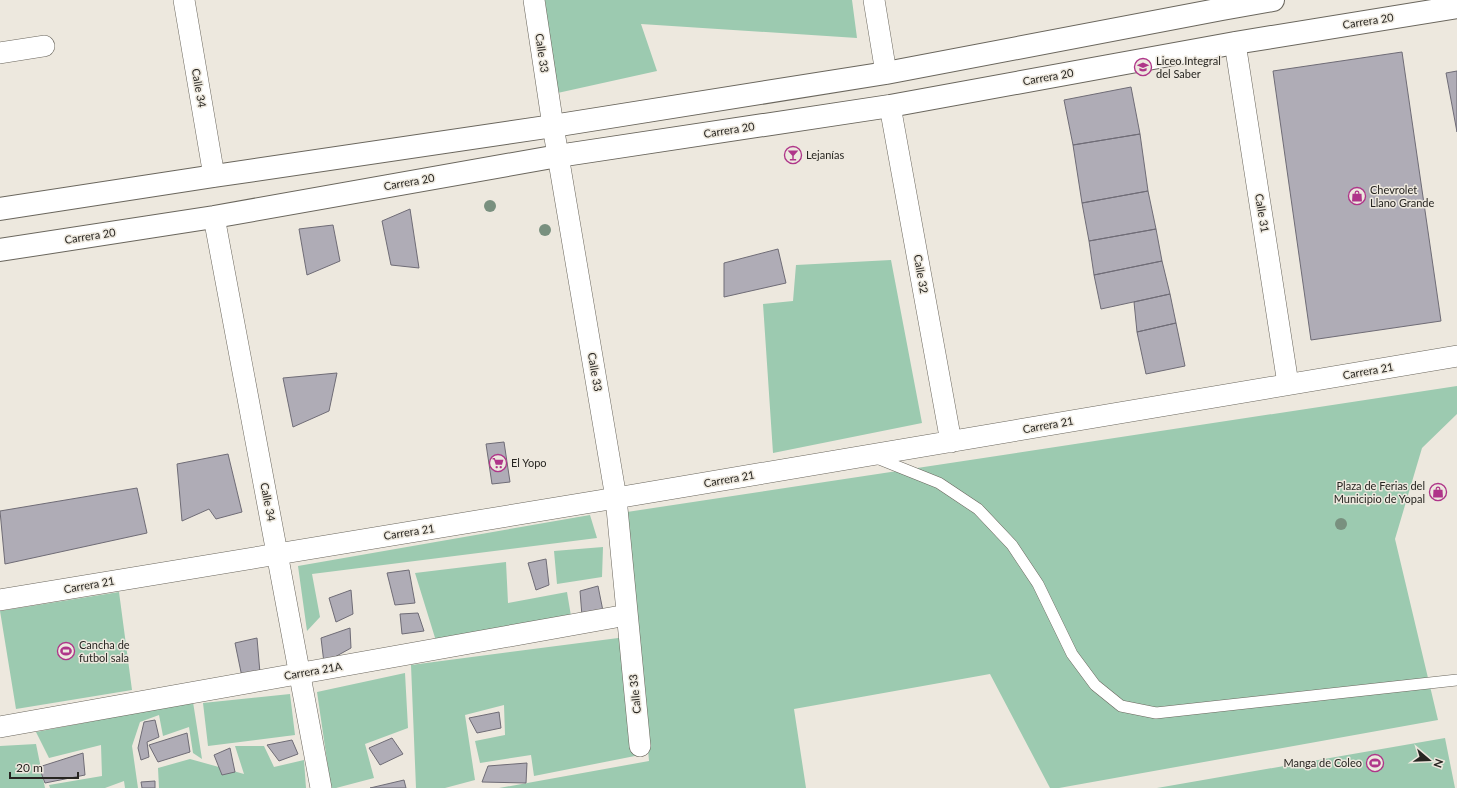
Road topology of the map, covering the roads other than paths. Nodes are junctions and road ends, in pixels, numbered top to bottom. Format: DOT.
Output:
graph roads {
  1 [pos="184,0"];
  2 [pos="534,0"];
  3 [pos="874,0"];
  4 [pos="1273,0"];
  5 [pos="1221,4"];
  6 [pos="1457,7"];
  7 [pos="1236,43"];
  8 [pos="44,46"];
  9 [pos="0,53"];
  10 [pos="886,73"];
  11 [pos="890,106"];
  12 [pos="553,126"];
  13 [pos="558,156"];
  14 [pos="214,176"];
  15 [pos="0,209"];
  16 [pos="214,217"];
  17 [pos="0,250"];
  18 [pos="1457,356"];
  19 [pos="1288,384"];
  20 [pos="951,442"];
  21 [pos="870,455"];
  22 [pos="616,498"];
  23 [pos="277,554"];
  24 [pos="0,600"];
  25 [pos="627,616"];
  26 [pos="299,673"];
  27 [pos="1457,680"];
  28 [pos="0,727"];
  29 [pos="640,746"];
  30 [pos="321,788"];
  1 -- 14 [label="street, Calle 34"];
  2 -- 12 [label="street, Calle 33"];
  3 -- 10 [label="street"];
  4 -- 5 [label="main road"];
  5 -- 10 [label="main road"];
  6 -- 7 [label="main road, Carrera 20"];
  7 -- 11 [label="main road, Carrera 20"];
  7 -- 19 [label="street, Calle 31"];
  8 -- 9 [label="street"];
  10 -- 12 [label="main road"];
  11 -- 13 [label="main road, Carrera 20"];
  11 -- 20 [label="street, Calle 32"];
  12 -- 13 [label="street, Calle 33"];
  12 -- 14 [label="main road"];
  13 -- 16 [label="main road, Carrera 20"];
  13 -- 22 [label="street, Calle 33"];
  14 -- 15 [label="main road"];
  16 -- 17 [label="main road, Carrera 20"];
  16 -- 23 [label="street, Calle 34"];
  18 -- 19 [label="street, Carrera 21"];
  19 -- 20 [label="street, Carrera 21"];
  20 -- 21 [label="street, Carrera 21"];
  21 -- 22 [label="street, Carrera 21"];
  21 -- 27 [label="lane"];
  22 -- 23 [label="street, Carrera 21"];
  22 -- 25 [label="street, Calle 33"];
  23 -- 24 [label="street, Carrera 21"];
  23 -- 26 [label="street, Calle 34"];
  25 -- 26 [label="street, Carrera 21A"];
  25 -- 29 [label="street, Calle 33"];
  26 -- 28 [label="street, Carrera 21A"];
  26 -- 30 [label="street, Calle 34"];
}
